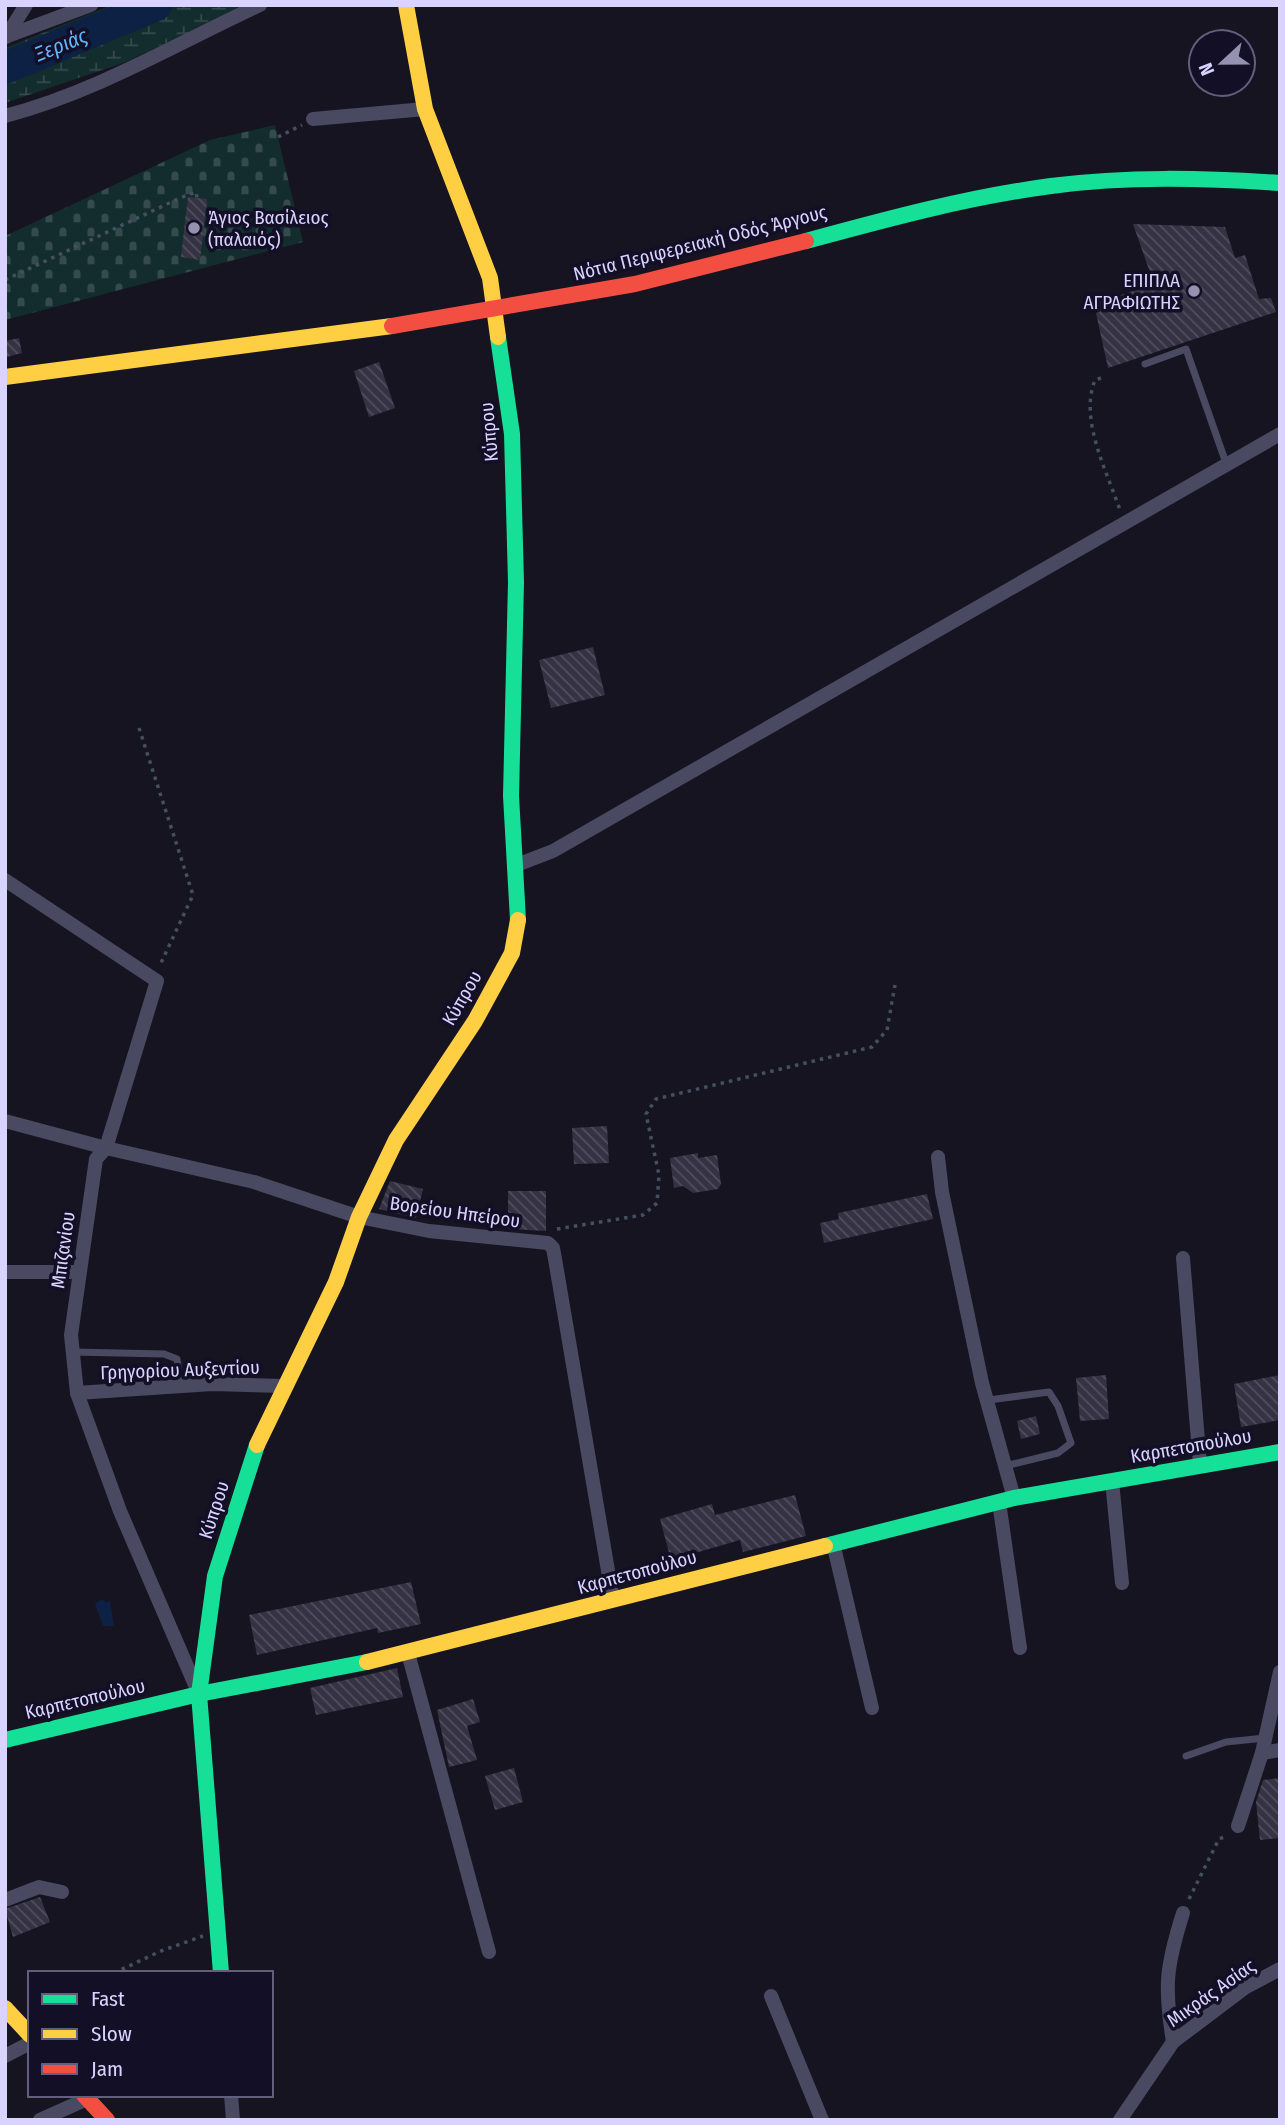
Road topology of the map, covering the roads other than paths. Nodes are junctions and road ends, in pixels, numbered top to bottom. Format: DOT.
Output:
graph roads {
  1 [pos="26,5"];
  2 [pos="91,5"];
  3 [pos="260,5"];
  4 [pos="406,5"];
  5 [pos="6,37"];
  6 [pos="425,109"];
  7 [pos="5,116"];
  8 [pos="313,119"];
  9 [pos="1280,183"];
  10 [pos="496,310"];
  11 [pos="1145,364"];
  12 [pos="5,377"];
  13 [pos="1280,434"];
  14 [pos="1226,463"];
  15 [pos="514,866"];
  16 [pos="5,880"];
  17 [pos="5,1121"];
  18 [pos="106,1149"];
  19 [pos="938,1157"];
  20 [pos="359,1217"];
  21 [pos="1183,1258"];
  22 [pos="5,1272"];
  23 [pos="79,1272"];
  24 [pos="72,1352"];
  25 [pos="181,1386"];
  26 [pos="285,1387"];
  27 [pos="77,1393"];
  28 [pos="989,1400"];
  29 [pos="1280,1452"];
  30 [pos="1200,1465"];
  31 [pos="1005,1466"];
  32 [pos="1112,1481"];
  33 [pos="1007,1500"];
  34 [pos="833,1543"];
  35 [pos="1122,1583"];
  36 [pos="613,1600"];
  37 [pos="1020,1648"];
  38 [pos="408,1653"];
  39 [pos="1280,1672"];
  40 [pos="199,1694"];
  41 [pos="873,1708"];
  42 [pos="5,1740"];
  43 [pos="1264,1745"];
  44 [pos="1280,1750"];
  45 [pos="1186,1756"];
  46 [pos="1238,1826"];
  47 [pos="62,1892"];
  48 [pos="5,1900"];
  49 [pos="1183,1913"];
  50 [pos="489,1952"];
  51 [pos="1280,1969"];
  52 [pos="221,1971"];
  53 [pos="771,1996"];
  54 [pos="5,2008"];
  55 [pos="28,2032"];
  56 [pos="1173,2042"];
  57 [pos="5,2056"];
  58 [pos="86,2097"];
  59 [pos="231,2097"];
  60 [pos="40,2120"];
  61 [pos="107,2120"];
  62 [pos="233,2120"];
  63 [pos="822,2120"];
  64 [pos="1120,2120"];
  1 -- 5 [label="street"];
  2 -- 5 [label="street"];
  3 -- 7 [label="street"];
  4 -- 6 [label="main road, Κύπρου"];
  6 -- 8 [label="street"];
  6 -- 10 [label="main road, Κύπρου"];
  9 -- 10 [label="main road, Νότια Περιφερειακή Οδός Άργους"];
  10 -- 12 [label="main road, Νότια Περιφερειακή Οδός Άργους"];
  10 -- 15 [label="main road, Κύπρου"];
  11 -- 14 [label="lane"];
  13 -- 14 [label="street"];
  14 -- 15 [label="street"];
  15 -- 20 [label="main road, Κύπρου"];
  16 -- 18 [label="street, Μπιζανίου"];
  17 -- 18 [label="street, Βορείου Ηπείρου"];
  18 -- 20 [label="street, Βορείου Ηπείρου"];
  18 -- 23 [label="street, Μπιζανίου"];
  19 -- 28 [label="street"];
  20 -- 26 [label="main road, Κύπρου"];
  20 -- 36 [label="street, Βορείου Ηπείρου"];
  21 -- 30 [label="street"];
  22 -- 23 [label="street"];
  23 -- 24 [label="street, Μπιζανίου"];
  24 -- 25 [label="lane"];
  24 -- 27 [label="street, Μπιζανίου"];
  25 -- 26 [label="street, Γρηγορίου Αυξεντίου"];
  25 -- 27 [label="street, Γρηγορίου Αυξεντίου"];
  26 -- 40 [label="main road, Κύπρου"];
  27 -- 40 [label="street, Μπιζανίου"];
  28 -- 31 [label="street"];
  28 -- 31 [label="lane"];
  29 -- 30 [label="main road, Καρπετοπούλου"];
  30 -- 32 [label="main road, Καρπετοπούλου"];
  31 -- 33 [label="street"];
  32 -- 33 [label="main road, Καρπετοπούλου"];
  32 -- 35 [label="street"];
  33 -- 34 [label="main road, Καρπετοπούλου"];
  33 -- 37 [label="street"];
  34 -- 36 [label="main road, Καρπετοπούλου"];
  34 -- 41 [label="street"];
  36 -- 38 [label="main road, Καρπετοπούλου"];
  38 -- 40 [label="main road, Καρπετοπούλου"];
  38 -- 50 [label="street"];
  39 -- 43 [label="street"];
  40 -- 42 [label="main road, Καρπετοπούλου"];
  40 -- 52 [label="main road, Κύπρου"];
  43 -- 44 [label="street"];
  43 -- 45 [label="lane"];
  43 -- 46 [label="street"];
  47 -- 48 [label="street"];
  49 -- 56 [label="street"];
  51 -- 56 [label="street, Μικράς Ασίας"];
  53 -- 63 [label="street"];
  54 -- 55 [label="main road"];
  55 -- 57 [label="street"];
  56 -- 64 [label="street, Μικράς Ασίας"];
  58 -- 60 [label="street"];
  58 -- 61 [label="main road"];
  59 -- 62 [label="street"];
}
